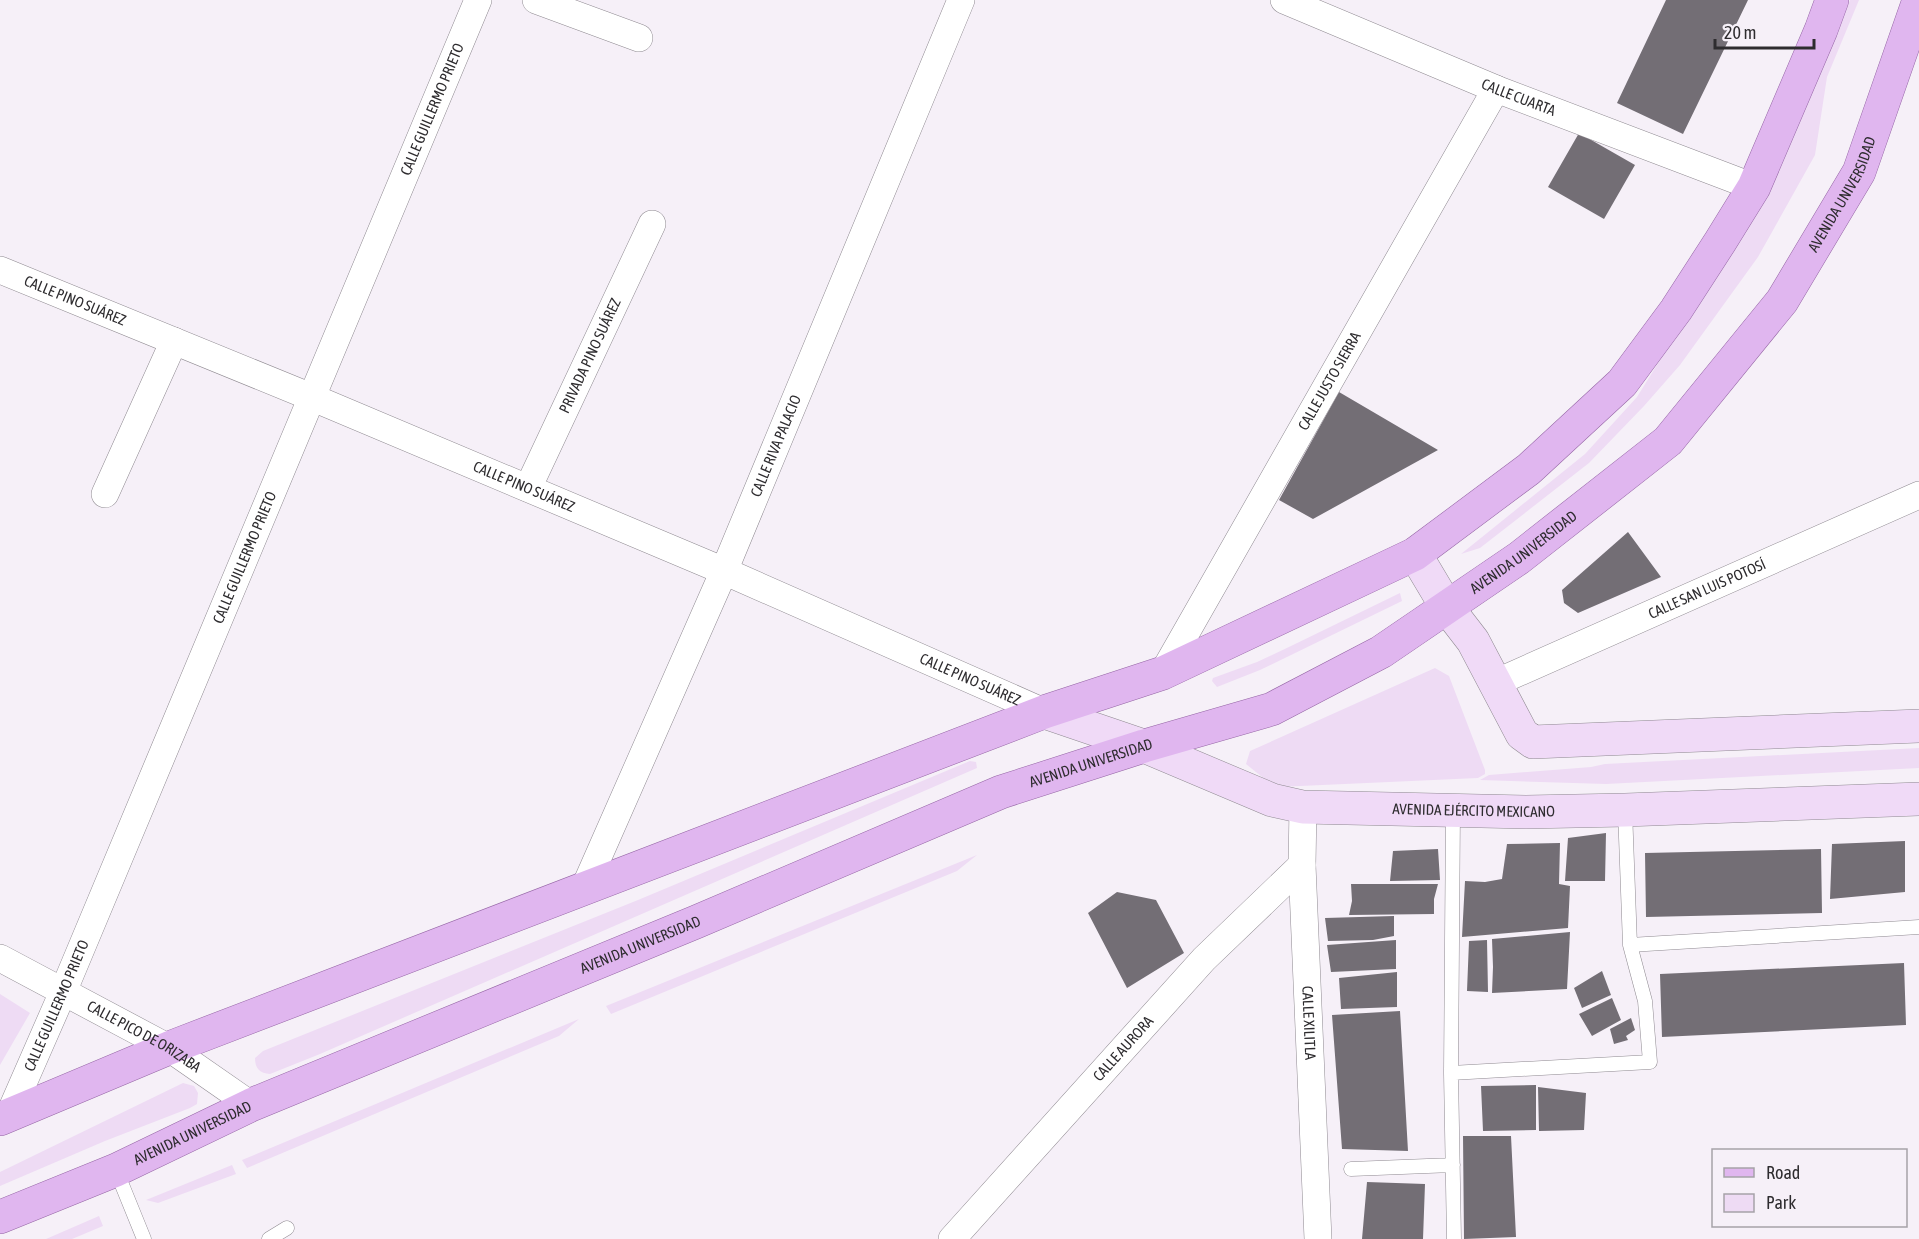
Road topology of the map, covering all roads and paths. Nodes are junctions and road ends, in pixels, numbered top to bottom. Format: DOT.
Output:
graph roads {
  1 [pos="478,0"];
  2 [pos="536,0"];
  3 [pos="961,0"];
  4 [pos="1284,0"];
  5 [pos="1832,0"];
  6 [pos="1919,0"];
  7 [pos="639,38"];
  8 [pos="1496,89"];
  9 [pos="1754,187"];
  10 [pos="652,224"];
  11 [pos="0,270"];
  12 [pos="174,341"];
  13 [pos="311,397"];
  14 [pos="528,489"];
  15 [pos="105,494"];
  16 [pos="1919,495"];
  17 [pos="1415,554"];
  18 [pos="724,570"];
  19 [pos="1446,606"];
  20 [pos="1163,673"];
  21 [pos="1495,683"];
  22 [pos="1044,712"];
  23 [pos="1919,726"];
  24 [pos="1144,746"];
  25 [pos="1919,799"];
  26 [pos="1303,807"];
  27 [pos="1453,810"];
  28 [pos="1625,810"];
  29 [pos="1302,865"];
  30 [pos="584,889"];
  31 [pos="1919,927"];
  32 [pos="1630,945"];
  33 [pos="0,958"];
  34 [pos="63,992"];
  35 [pos="169,1048"];
  36 [pos="1451,1073"];
  37 [pos="251,1105"];
  38 [pos="5,1116"];
  39 [pos="1453,1165"];
  40 [pos="1351,1169"];
  41 [pos="116,1170"];
  42 [pos="0,1217"];
  43 [pos="287,1228"];
  44 [pos="144,1239"];
  45 [pos="269,1239"];
  46 [pos="952,1239"];
  47 [pos="1318,1239"];
  48 [pos="1454,1239"];
  1 -- 13 [label="street, CALLE GUILLERMO PRIETO"];
  2 -- 7 [label="street"];
  3 -- 18 [label="street, CALLE RIVA PALACIO"];
  4 -- 8 [label="street, CALLE CUARTA"];
  5 -- 9 [label="main road"];
  6 -- 19 [label="main road, AVENIDA UNIVERSIDAD"];
  8 -- 9 [label="street, CALLE CUARTA"];
  8 -- 20 [label="street, CALLE JUSTO SIERRA"];
  9 -- 17 [label="main road"];
  10 -- 14 [label="street, PRIVADA PINO SUÁREZ"];
  11 -- 12 [label="street, CALLE PINO SUÁREZ"];
  12 -- 13 [label="street, CALLE PINO SUÁREZ"];
  12 -- 15 [label="street"];
  13 -- 14 [label="street, CALLE PINO SUÁREZ"];
  13 -- 34 [label="street, CALLE GUILLERMO PRIETO"];
  14 -- 18 [label="street, CALLE PINO SUÁREZ"];
  16 -- 21 [label="street, CALLE SAN LUIS POTOSÍ"];
  17 -- 19 [label="main road"];
  17 -- 20 [label="main road"];
  18 -- 22 [label="street, CALLE PINO SUÁREZ"];
  18 -- 30 [label="street, CALLE RIVA PALACIO"];
  19 -- 21 [label="main road"];
  19 -- 24 [label="main road, AVENIDA UNIVERSIDAD"];
  20 -- 22 [label="main road"];
  21 -- 23 [label="main road"];
  22 -- 24 [label="main road, AVENIDA EJÉRCITO MEXICANO"];
  22 -- 30 [label="main road"];
  24 -- 26 [label="main road, AVENIDA EJÉRCITO MEXICANO"];
  24 -- 37 [label="main road, AVENIDA UNIVERSIDAD"];
  25 -- 28 [label="main road, AVENIDA EJÉRCITO MEXICANO"];
  26 -- 27 [label="main road, AVENIDA EJÉRCITO MEXICANO"];
  26 -- 29 [label="street, CALLE XILITLA"];
  27 -- 28 [label="main road, AVENIDA EJÉRCITO MEXICANO"];
  27 -- 36 [label="lane"];
  28 -- 32 [label="lane"];
  29 -- 46 [label="street, CALLE AURORA"];
  29 -- 47 [label="street, CALLE XILITLA"];
  30 -- 35 [label="main road"];
  31 -- 32 [label="lane"];
  32 -- 36 [label="lane"];
  33 -- 34 [label="street, CALLE PICO DE ORIZABA"];
  34 -- 35 [label="street, CALLE PICO DE ORIZABA"];
  34 -- 38 [label="street, CALLE GUILLERMO PRIETO"];
  35 -- 37 [label="street, CALLE PICO DE ORIZABA"];
  35 -- 38 [label="main road"];
  36 -- 39 [label="lane"];
  37 -- 41 [label="main road, AVENIDA UNIVERSIDAD"];
  39 -- 40 [label="lane"];
  39 -- 48 [label="lane"];
  41 -- 42 [label="main road, AVENIDA UNIVERSIDAD"];
  41 -- 44 [label="lane"];
  43 -- 45 [label="lane"];
}
